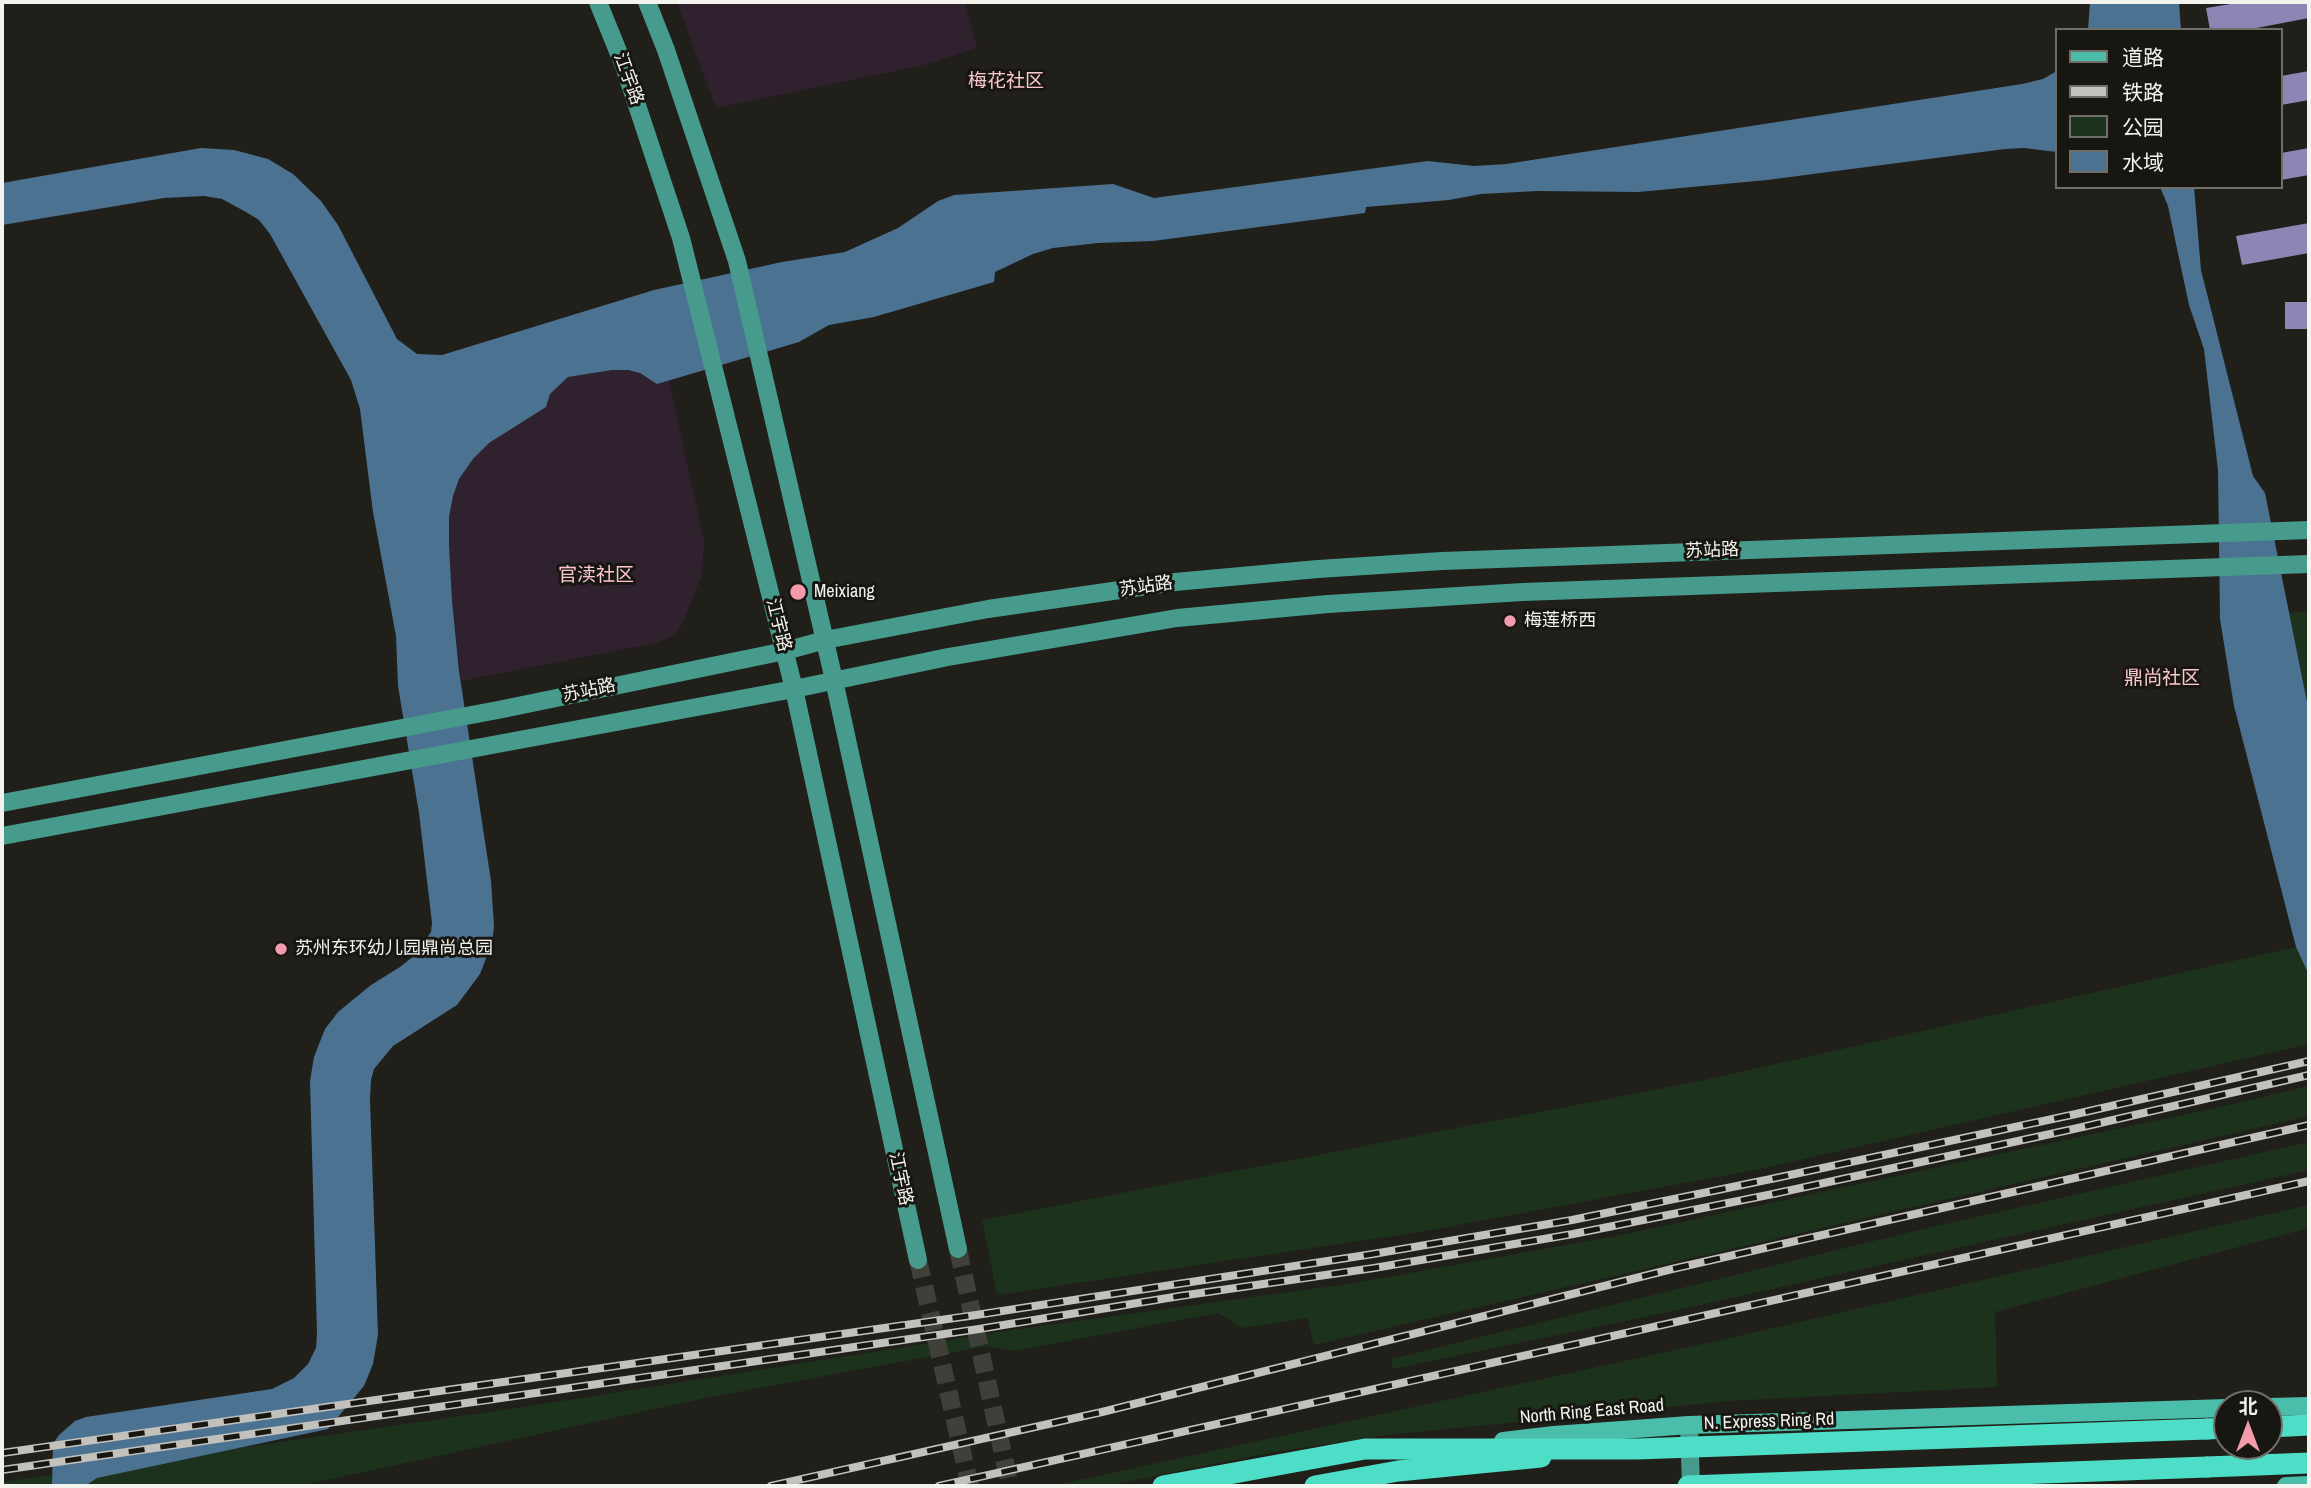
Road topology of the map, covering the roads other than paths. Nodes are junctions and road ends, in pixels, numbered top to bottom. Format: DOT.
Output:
graph roads {
  1 [pos="598,2"];
  2 [pos="647,2"];
  3 [pos="2309,530"];
  4 [pos="2309,564"];
  5 [pos="825,640"];
  6 [pos="785,651"];
  7 [pos="834,680"];
  8 [pos="794,689"];
  9 [pos="2,803"];
  10 [pos="2,836"];
  11 [pos="958,1249"];
  12 [pos="918,1260"];
  13 [pos="2309,1406"];
  14 [pos="2283,1407"];
  15 [pos="2213,1408"];
  16 [pos="2309,1425"];
  17 [pos="1689,1426"];
  18 [pos="2283,1426"];
  19 [pos="2213,1428"];
  20 [pos="1637,1449"];
  21 [pos="2309,1463"];
  22 [pos="2309,1485"];
  23 [pos="1163,1486"];
  24 [pos="1217,1486"];
  25 [pos="1315,1486"];
  26 [pos="1689,1486"];
  27 [pos="2286,1486"];
  1 -- 6 [label="main road, 江宇路"];
  2 -- 5 [label="main road"];
  3 -- 5 [label="main road, 苏站路"];
  4 -- 7 [label="main road, 苏站路"];
  5 -- 6 [label="main road, 苏站路"];
  5 -- 7 [label="main road"];
  6 -- 8 [label="main road, 江宇路"];
  6 -- 9 [label="main road, 苏站路"];
  7 -- 8 [label="main road, 苏站路"];
  7 -- 11 [label="main road"];
  8 -- 10 [label="main road, 苏站路"];
  8 -- 12 [label="main road, 江宇路"];
  13 -- 14 [label="main road"];
  15 -- 17 [label="main road, North Ring East Road"];
  16 -- 18 [label="highway"];
  17 -- 24 [label="main road, North Ring East Road"];
  17 -- 26 [label="main road"];
  19 -- 20 [label="highway, N. Express Ring Rd, bridge"];
  20 -- 23 [label="highway, bridge"];
  20 -- 25 [label="highway, N. Express Ring Rd, bridge"];
  21 -- 26 [label="highway, bridge"];
  22 -- 27 [label="main road"];
}
